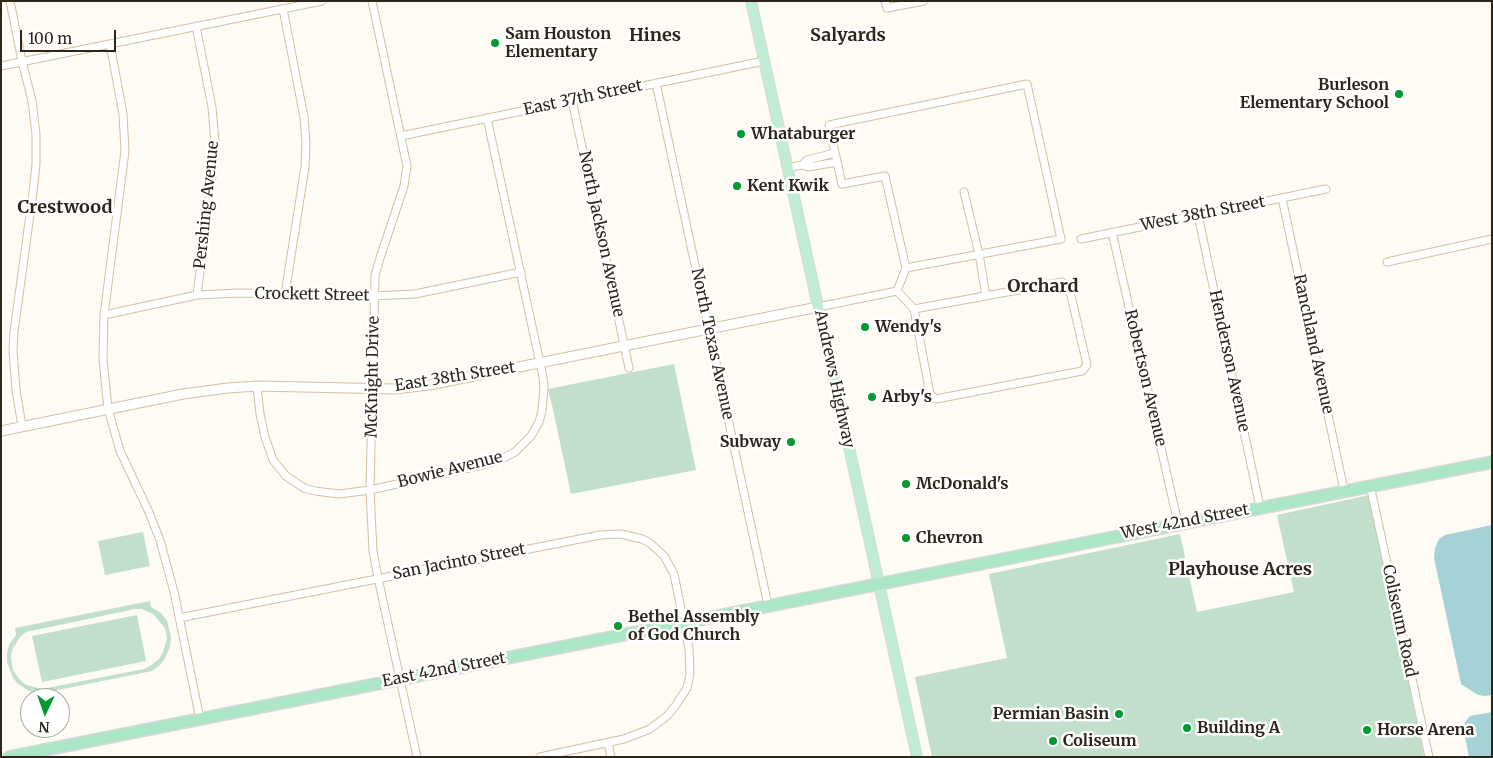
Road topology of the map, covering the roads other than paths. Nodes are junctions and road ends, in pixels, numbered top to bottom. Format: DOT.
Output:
graph roads {
  1 [pos="10,1"];
  2 [pos="322,1"];
  3 [pos="372,1"];
  4 [pos="751,1"];
  5 [pos="924,1"];
  6 [pos="886,5"];
  7 [pos="284,9"];
  8 [pos="196,26"];
  9 [pos="110,44"];
  10 [pos="22,61"];
  11 [pos="764,61"];
  12 [pos="1,66"];
  13 [pos="656,83"];
  14 [pos="572,100"];
  15 [pos="487,118"];
  16 [pos="402,136"];
  17 [pos="835,153"];
  18 [pos="837,162"];
  19 [pos="802,165"];
  20 [pos="787,168"];
  21 [pos="1326,189"];
  22 [pos="964,192"];
  23 [pos="1282,198"];
  24 [pos="1198,215"];
  25 [pos="1112,232"];
  26 [pos="1081,239"];
  27 [pos="1492,239"];
  28 [pos="979,254"];
  29 [pos="1387,262"];
  30 [pos="906,268"];
  31 [pos="521,272"];
  32 [pos="897,291"];
  33 [pos="285,294"];
  34 [pos="197,295"];
  35 [pos="374,296"];
  36 [pos="986,296"];
  37 [pos="818,307"];
  38 [pos="914,309"];
  39 [pos="104,315"];
  40 [pos="708,329"];
  41 [pos="624,346"];
  42 [pos="541,363"];
  43 [pos="629,368"];
  44 [pos="257,386"];
  45 [pos="372,388"];
  46 [pos="108,409"];
  47 [pos="22,426"];
  48 [pos="1,431"];
  49 [pos="1492,462"];
  50 [pos="1370,485"];
  51 [pos="370,490"];
  52 [pos="1344,490"];
  53 [pos="1260,507"];
  54 [pos="1178,523"];
  55 [pos="378,578"];
  56 [pos="879,583"];
  57 [pos="768,605"];
  58 [pos="179,618"];
  59 [pos="684,622"];
  60 [pos="400,679"];
  61 [pos="200,719"];
  62 [pos="608,743"];
  63 [pos="55,752"];
  64 [pos="9,757"];
  65 [pos="417,757"];
  66 [pos="540,757"];
  67 [pos="611,757"];
  68 [pos="917,757"];
  69 [pos="1429,757"];
  1 -- 10 [label="street"];
  2 -- 7 [label="street"];
  3 -- 16 [label="street, McKnight Drive"];
  4 -- 11 [label="main road, Andrews Highway"];
  5 -- 6 [label="street"];
  7 -- 8 [label="street"];
  7 -- 33 [label="street"];
  8 -- 9 [label="street"];
  8 -- 34 [label="street, Pershing Avenue"];
  9 -- 10 [label="street"];
  9 -- 39 [label="street"];
  10 -- 12 [label="street"];
  10 -- 47 [label="street"];
  11 -- 13 [label="street, East 37th Street"];
  11 -- 20 [label="main road, Andrews Highway"];
  13 -- 14 [label="street, East 37th Street"];
  13 -- 40 [label="street, North Texas Avenue"];
  14 -- 15 [label="street, East 37th Street"];
  14 -- 41 [label="street, North Jackson Avenue"];
  15 -- 16 [label="street, East 37th Street"];
  15 -- 31 [label="street, Bowie Avenue"];
  16 -- 35 [label="street, McKnight Drive"];
  17 -- 18 [label="street"];
  17 -- 19 [label="street"];
  17 -- 28 [label="street"];
  18 -- 19 [label="street"];
  18 -- 30 [label="street"];
  19 -- 20 [label="street"];
  20 -- 37 [label="main road, Andrews Highway"];
  21 -- 23 [label="street, West 38th Street"];
  22 -- 28 [label="street"];
  23 -- 24 [label="street, West 38th Street"];
  23 -- 52 [label="street, Ranchland Avenue"];
  24 -- 25 [label="street, West 38th Street"];
  24 -- 53 [label="street, Henderson Avenue"];
  25 -- 26 [label="street, West 38th Street"];
  25 -- 54 [label="street, Robertson Avenue"];
  27 -- 29 [label="street"];
  28 -- 30 [label="street"];
  28 -- 36 [label="street"];
  30 -- 32 [label="street"];
  31 -- 35 [label="street, Crockett Street"];
  31 -- 42 [label="street, Bowie Avenue"];
  32 -- 37 [label="street"];
  32 -- 38 [label="street"];
  33 -- 34 [label="street, Crockett Street"];
  33 -- 35 [label="street, Crockett Street"];
  34 -- 39 [label="street, Crockett Street"];
  35 -- 45 [label="street, McKnight Drive"];
  36 -- 38 [label="street"];
  36 -- 38 [label="street"];
  37 -- 40 [label="street, East 38th Street"];
  37 -- 56 [label="main road, Andrews Highway"];
  39 -- 46 [label="street"];
  40 -- 41 [label="street, East 38th Street"];
  40 -- 57 [label="street, North Texas Avenue"];
  41 -- 42 [label="street, East 38th Street"];
  41 -- 43 [label="street, North Jackson Avenue"];
  42 -- 45 [label="street, East 38th Street"];
  42 -- 51 [label="street, Bowie Avenue"];
  44 -- 45 [label="street, East 38th Street"];
  44 -- 46 [label="street, East 38th Street"];
  44 -- 51 [label="street, Bowie Avenue"];
  45 -- 51 [label="street, McKnight Drive"];
  46 -- 47 [label="street, East 38th Street"];
  46 -- 58 [label="street"];
  47 -- 48 [label="street, East 38th Street"];
  49 -- 50 [label="highway, West 42nd Street"];
  50 -- 52 [label="highway, West 42nd Street"];
  50 -- 69 [label="street, Coliseum Road"];
  51 -- 55 [label="street, McKnight Drive"];
  52 -- 53 [label="highway, West 42nd Street"];
  53 -- 54 [label="highway, West 42nd Street"];
  54 -- 56 [label="highway, West 42nd Street"];
  55 -- 58 [label="street, San Jacinto Street"];
  55 -- 59 [label="street, San Jacinto Street"];
  55 -- 60 [label="street, McKnight Drive"];
  56 -- 57 [label="highway, East 42nd Street"];
  56 -- 68 [label="main road, Andrews Highway"];
  57 -- 59 [label="highway, East 42nd Street"];
  58 -- 61 [label="street"];
  59 -- 60 [label="highway, East 42nd Street"];
  59 -- 62 [label="street, San Jacinto Street"];
  60 -- 61 [label="highway, East 42nd Street"];
  60 -- 65 [label="street, McKnight Drive"];
  61 -- 63 [label="highway, East 42nd Street"];
  62 -- 66 [label="street, San Jacinto Street"];
  62 -- 67 [label="street"];
  63 -- 64 [label="highway, East 42nd Street"];
}
